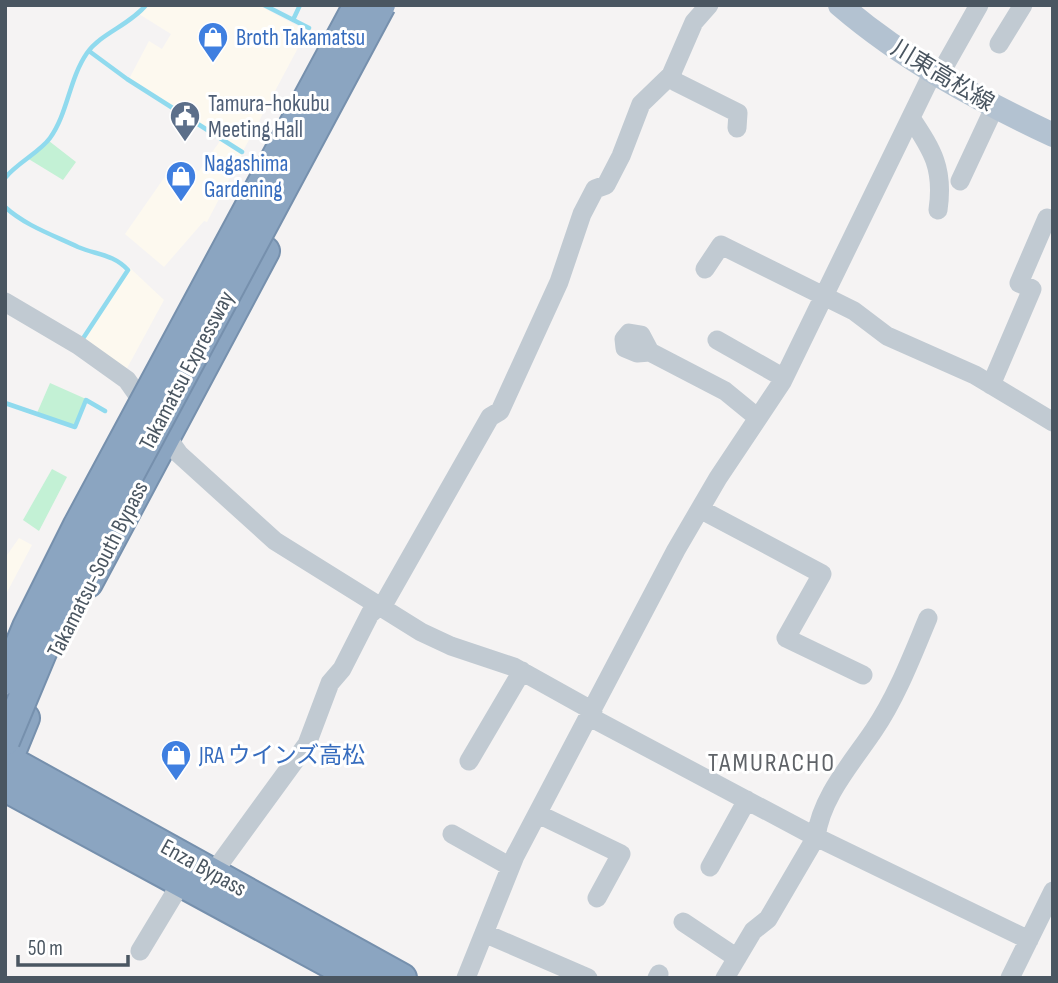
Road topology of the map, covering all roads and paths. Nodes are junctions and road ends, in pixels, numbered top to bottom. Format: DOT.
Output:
graph roads {
  1 [pos="343,5"];
  2 [pos="358,5"];
  3 [pos="381,5"];
  4 [pos="396,5"];
  5 [pos="709,5"];
  6 [pos="840,5"];
  7 [pos="981,5"];
  8 [pos="1023,5"];
  9 [pos="1012,23"];
  10 [pos="999,44"];
  11 [pos="936,74"];
  12 [pos="670,75"];
  13 [pos="995,106"];
  14 [pos="911,118"];
  15 [pos="737,128"];
  16 [pos="1053,135"];
  17 [pos="960,181"];
  18 [pos="938,210"];
  19 [pos="1053,221"];
  20 [pos="705,269"];
  21 [pos="824,297"];
  22 [pos="5,302"];
  23 [pos="718,340"];
  24 [pos="650,352"];
  25 [pos="784,378"];
  26 [pos="992,385"];
  27 [pos="136,393"];
  28 [pos="758,418"];
  29 [pos="1053,422"];
  30 [pos="166,436"];
  31 [pos="700,509"];
  32 [pos="378,606"];
  33 [pos="928,618"];
  34 [pos="5,652"];
  35 [pos="522,671"];
  36 [pos="863,675"];
  37 [pos="5,680"];
  38 [pos="592,714"];
  39 [pos="6,756"];
  40 [pos="468,761"];
  41 [pos="5,787"];
  42 [pos="747,800"];
  43 [pos="538,814"];
  44 [pos="452,834"];
  45 [pos="816,837"];
  46 [pos="509,866"];
  47 [pos="710,867"];
  48 [pos="214,873"];
  49 [pos="181,883"];
  50 [pos="1053,891"];
  51 [pos="597,898"];
  52 [pos="683,922"];
  53 [pos="484,933"];
  54 [pos="1029,940"];
  55 [pos="140,951"];
  56 [pos="737,958"];
  57 [pos="357,978"];
  58 [pos="402,978"];
  59 [pos="466,978"];
  60 [pos="588,978"];
  61 [pos="725,978"];
  62 [pos="1010,978"];
  1 -- 27 [label="highway, Takamatsu-South Bypass"];
  2 -- 37 [label="highway, Takamatsu Expressway, bridge"];
  3 -- 39 [label="highway, Takamatsu Expressway, bridge"];
  4 -- 30 [label="highway, Takamatsu-South Bypass"];
  5 -- 12 [label="street"];
  6 -- 11 [label="main road, 川東高松線"];
  7 -- 9 [label="street"];
  7 -- 11 [label="street"];
  8 -- 9 [label="street"];
  9 -- 10 [label="street"];
  11 -- 13 [label="main road, 川東高松線"];
  11 -- 14 [label="street"];
  12 -- 15 [label="street"];
  12 -- 32 [label="street"];
  13 -- 16 [label="main road, 川東高松線"];
  13 -- 17 [label="street"];
  14 -- 18 [label="street"];
  14 -- 21 [label="street"];
  19 -- 26 [label="street"];
  20 -- 21 [label="street"];
  21 -- 25 [label="street"];
  21 -- 26 [label="street"];
  22 -- 27 [label="street"];
  23 -- 25 [label="street"];
  24 -- 28 [label="street"];
  25 -- 28 [label="street"];
  26 -- 29 [label="street"];
  27 -- 30 [label="street"];
  27 -- 34 [label="highway, Takamatsu-South Bypass"];
  28 -- 31 [label="street"];
  30 -- 32 [label="street"];
  30 -- 39 [label="highway, Takamatsu-South Bypass"];
  31 -- 36 [label="street"];
  31 -- 38 [label="street"];
  32 -- 35 [label="street"];
  32 -- 48 [label="street"];
  33 -- 45 [label="street"];
  35 -- 38 [label="street"];
  35 -- 40 [label="street"];
  38 -- 42 [label="street"];
  38 -- 43 [label="street"];
  39 -- 48 [label="highway, Enza Bypass"];
  41 -- 49 [label="highway, Enza Bypass"];
  42 -- 45 [label="street"];
  42 -- 47 [label="street"];
  43 -- 46 [label="street"];
  43 -- 51 [label="street"];
  44 -- 46 [label="street"];
  45 -- 54 [label="street"];
  45 -- 56 [label="street"];
  46 -- 53 [label="street"];
  48 -- 58 [label="highway, Enza Bypass"];
  49 -- 55 [label="street"];
  49 -- 57 [label="highway, Enza Bypass"];
  50 -- 54 [label="street"];
  52 -- 56 [label="street"];
  53 -- 59 [label="street"];
  53 -- 60 [label="street"];
  54 -- 62 [label="street"];
  56 -- 61 [label="street"];
}
